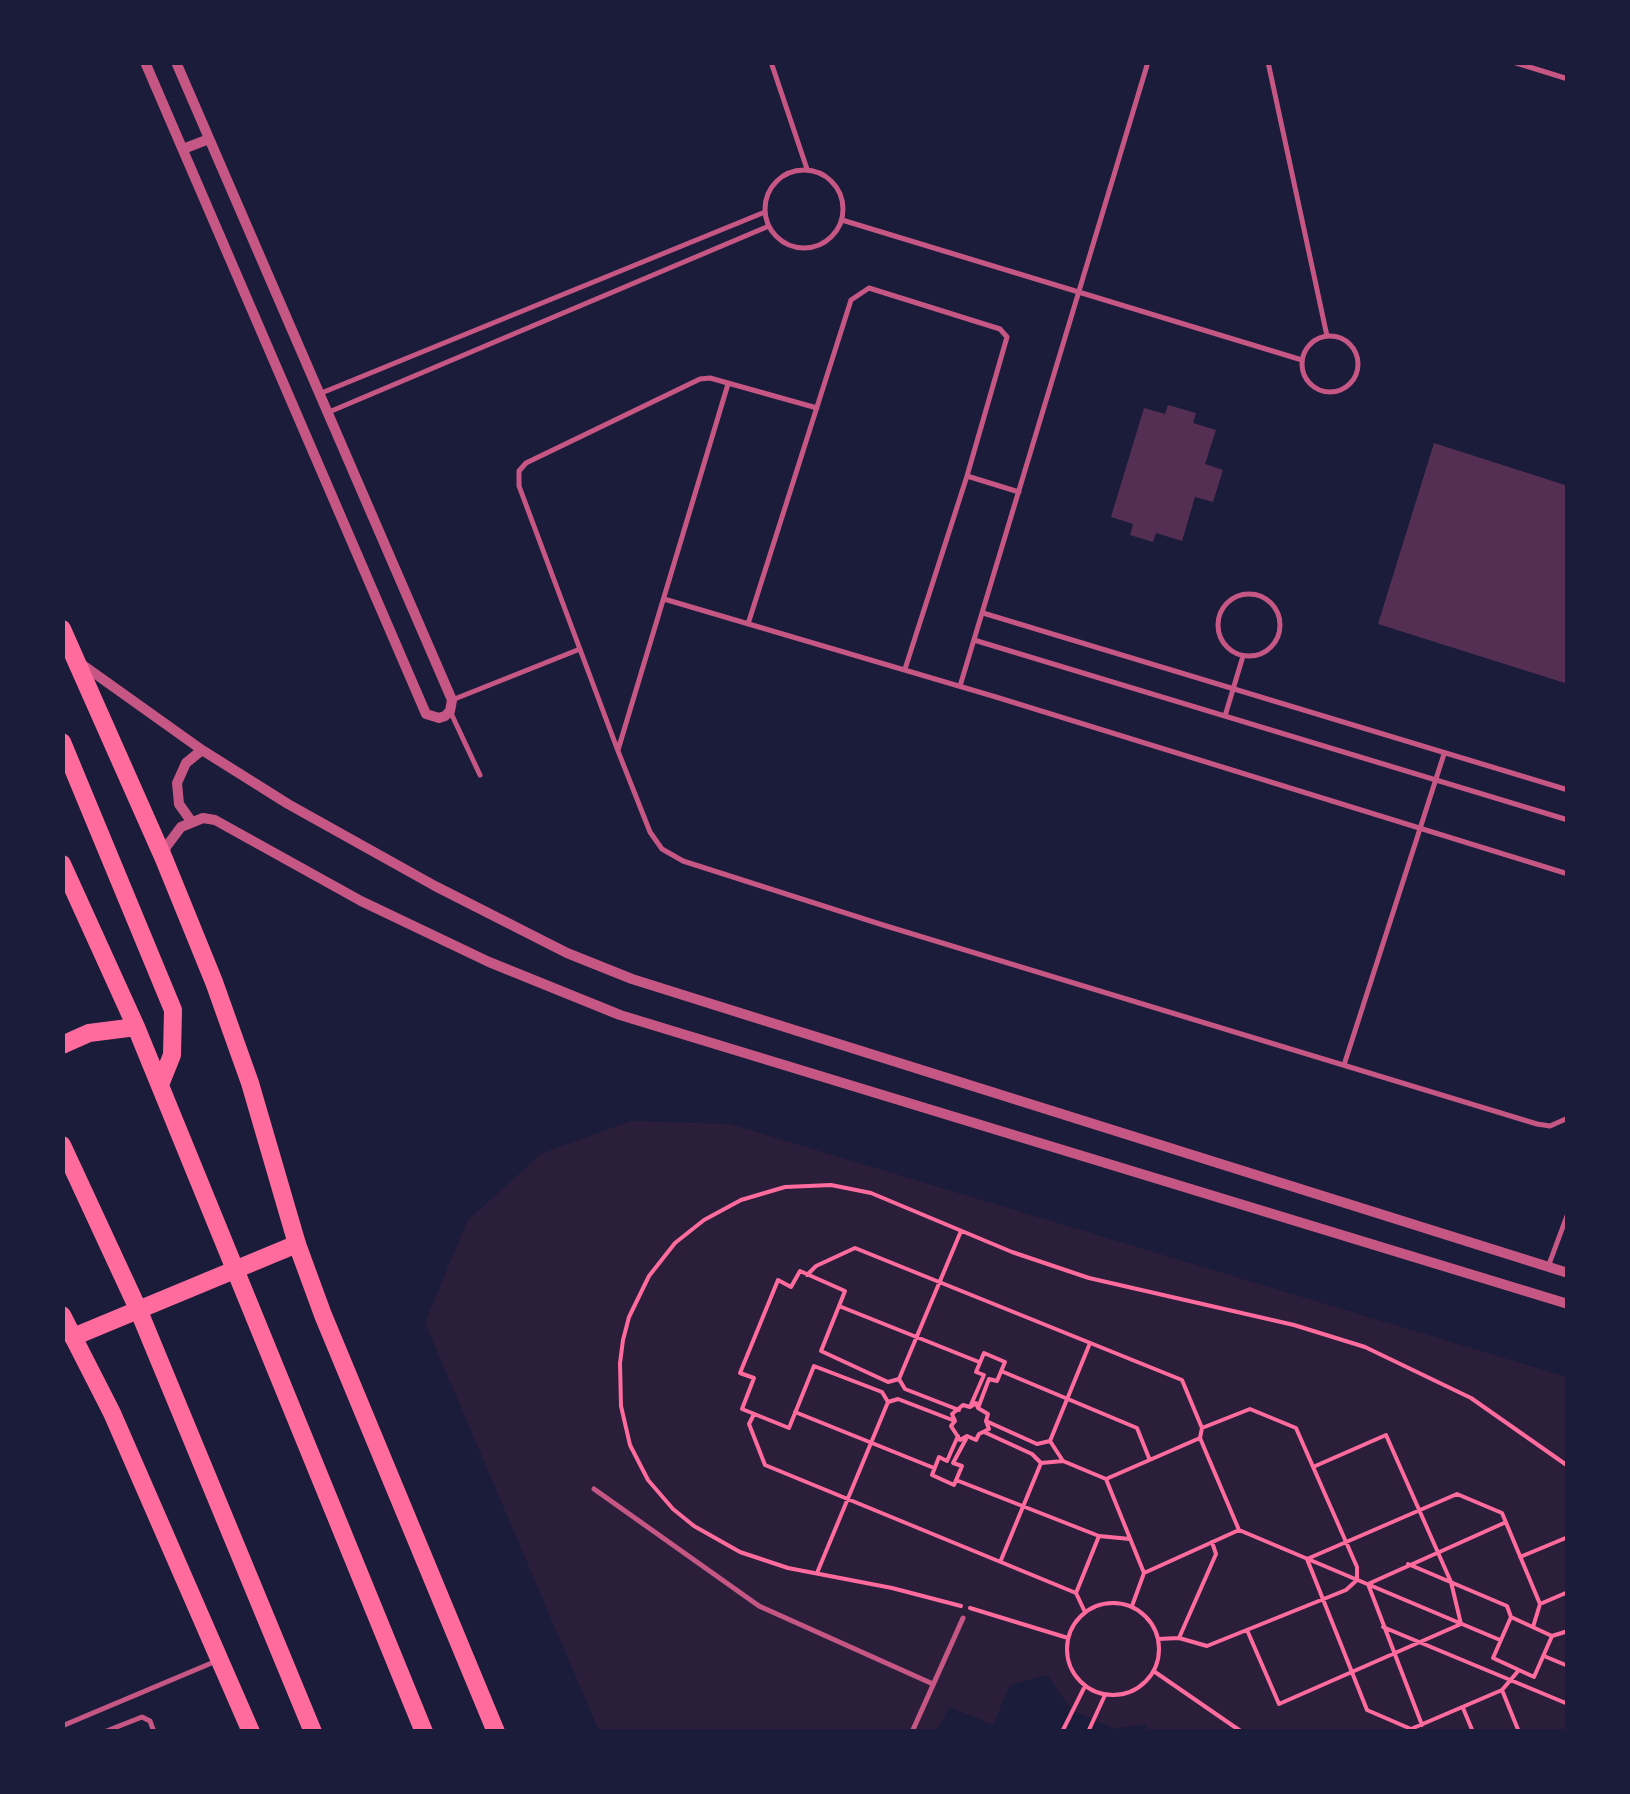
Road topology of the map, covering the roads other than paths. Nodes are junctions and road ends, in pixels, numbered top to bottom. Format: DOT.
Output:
graph roads {
  1 [pos="145,62"];
  2 [pos="176,62"];
  3 [pos="771,62"];
  4 [pos="1148,62"];
  5 [pos="1268,62"];
  6 [pos="1512,62"];
  7 [pos="1568,79"];
  8 [pos="209,139"];
  9 [pos="182,149"];
  10 [pos="807,169"];
  11 [pos="765,212"];
  12 [pos="842,220"];
  13 [pos="769,226"];
  14 [pos="1079,292"];
  15 [pos="1328,336"];
  16 [pos="1302,360"];
  17 [pos="728,384"];
  18 [pos="318,394"];
  19 [pos="817,408"];
  20 [pos="326,413"];
  21 [pos="967,476"];
  22 [pos="1019,492"];
  23 [pos="664,599"];
  24 [pos="982,613"];
  25 [pos="748,624"];
  26 [pos="62,628"];
  27 [pos="974,640"];
  28 [pos="580,650"];
  29 [pos="1243,656"];
  30 [pos="77,661"];
  31 [pos="905,670"];
  32 [pos="960,686"];
  33 [pos="1233,689"];
  34 [pos="451,706"];
  35 [pos="1225,716"];
  36 [pos="62,742"];
  37 [pos="202,750"];
  38 [pos="618,751"];
  39 [pos="1444,753"];
  40 [pos="480,776"];
  41 [pos="1435,780"];
  42 [pos="1568,790"];
  43 [pos="1568,820"];
  44 [pos="191,821"];
  45 [pos="1420,827"];
  46 [pos="164,859"];
  47 [pos="62,864"];
  48 [pos="1568,874"];
  49 [pos="136,1027"];
  50 [pos="62,1046"];
  51 [pos="1344,1066"];
  52 [pos="160,1085"];
  53 [pos="1568,1118"];
  54 [pos="62,1145"];
  55 [pos="1568,1213"];
  56 [pos="297,1244"];
  57 [pos="1548,1267"];
  58 [pos="237,1270"];
  59 [pos="1568,1274"];
  60 [pos="1568,1304"];
  61 [pos="138,1309"];
  62 [pos="62,1315"];
  63 [pos="74,1337"];
  64 [pos="594,1490"];
  65 [pos="962,1618"];
  66 [pos="221,1659"];
  67 [pos="933,1684"];
  68 [pos="62,1726"];
  69 [pos="104,1732"];
  70 [pos="154,1732"];
  71 [pos="251,1732"];
  72 [pos="313,1732"];
  73 [pos="424,1732"];
  74 [pos="496,1732"];
  75 [pos="912,1732"];
  1 -- 9 [label="street"];
  2 -- 8 [label="street"];
  3 -- 10 [label="lane"];
  4 -- 14 [label="lane"];
  5 -- 15 [label="lane"];
  6 -- 7 [label="lane"];
  8 -- 9 [label="street"];
  8 -- 18 [label="street"];
  9 -- 34 [label="street"];
  10 -- 11 [label="lane"];
  10 -- 12 [label="lane"];
  11 -- 13 [label="lane"];
  11 -- 18 [label="lane"];
  12 -- 13 [label="lane"];
  12 -- 14 [label="lane"];
  13 -- 20 [label="lane"];
  14 -- 16 [label="lane"];
  14 -- 22 [label="lane"];
  15 -- 16 [label="lane"];
  15 -- 16 [label="lane"];
  17 -- 19 [label="lane"];
  17 -- 23 [label="lane"];
  17 -- 28 [label="lane"];
  18 -- 20 [label="street"];
  19 -- 21 [label="lane"];
  19 -- 25 [label="lane"];
  20 -- 34 [label="street"];
  21 -- 22 [label="lane"];
  21 -- 31 [label="lane"];
  22 -- 24 [label="lane"];
  23 -- 25 [label="lane"];
  23 -- 38 [label="lane"];
  24 -- 27 [label="lane"];
  24 -- 33 [label="lane"];
  25 -- 31 [label="lane"];
  26 -- 30 [label="main road"];
  27 -- 32 [label="lane"];
  27 -- 35 [label="lane"];
  28 -- 34 [label="lane"];
  28 -- 38 [label="lane"];
  29 -- 29 [label="lane"];
  29 -- 33 [label="lane"];
  30 -- 37 [label="street"];
  30 -- 46 [label="main road"];
  31 -- 32 [label="lane"];
  32 -- 45 [label="lane"];
  33 -- 35 [label="lane"];
  33 -- 39 [label="lane"];
  34 -- 40 [label="lane"];
  35 -- 41 [label="lane"];
  36 -- 52 [label="main road"];
  37 -- 44 [label="street"];
  37 -- 57 [label="street"];
  38 -- 51 [label="lane"];
  39 -- 41 [label="lane"];
  39 -- 42 [label="lane"];
  41 -- 43 [label="lane"];
  41 -- 45 [label="lane"];
  44 -- 46 [label="street"];
  44 -- 60 [label="street"];
  45 -- 48 [label="lane"];
  45 -- 51 [label="lane"];
  46 -- 56 [label="main road"];
  47 -- 49 [label="main road"];
  49 -- 50 [label="main road"];
  49 -- 52 [label="main road"];
  51 -- 53 [label="lane"];
  52 -- 58 [label="main road"];
  54 -- 61 [label="main road"];
  55 -- 57 [label="lane"];
  56 -- 58 [label="main road"];
  56 -- 74 [label="main road"];
  57 -- 59 [label="street"];
  58 -- 61 [label="main road"];
  58 -- 73 [label="main road"];
  61 -- 63 [label="main road"];
  61 -- 72 [label="main road"];
  62 -- 63 [label="main road"];
  63 -- 66 [label="main road"];
  64 -- 67 [label="lane"];
  65 -- 67 [label="lane"];
  66 -- 68 [label="lane"];
  66 -- 71 [label="main road"];
  67 -- 75 [label="lane"];
  69 -- 70 [label="lane"];
}
